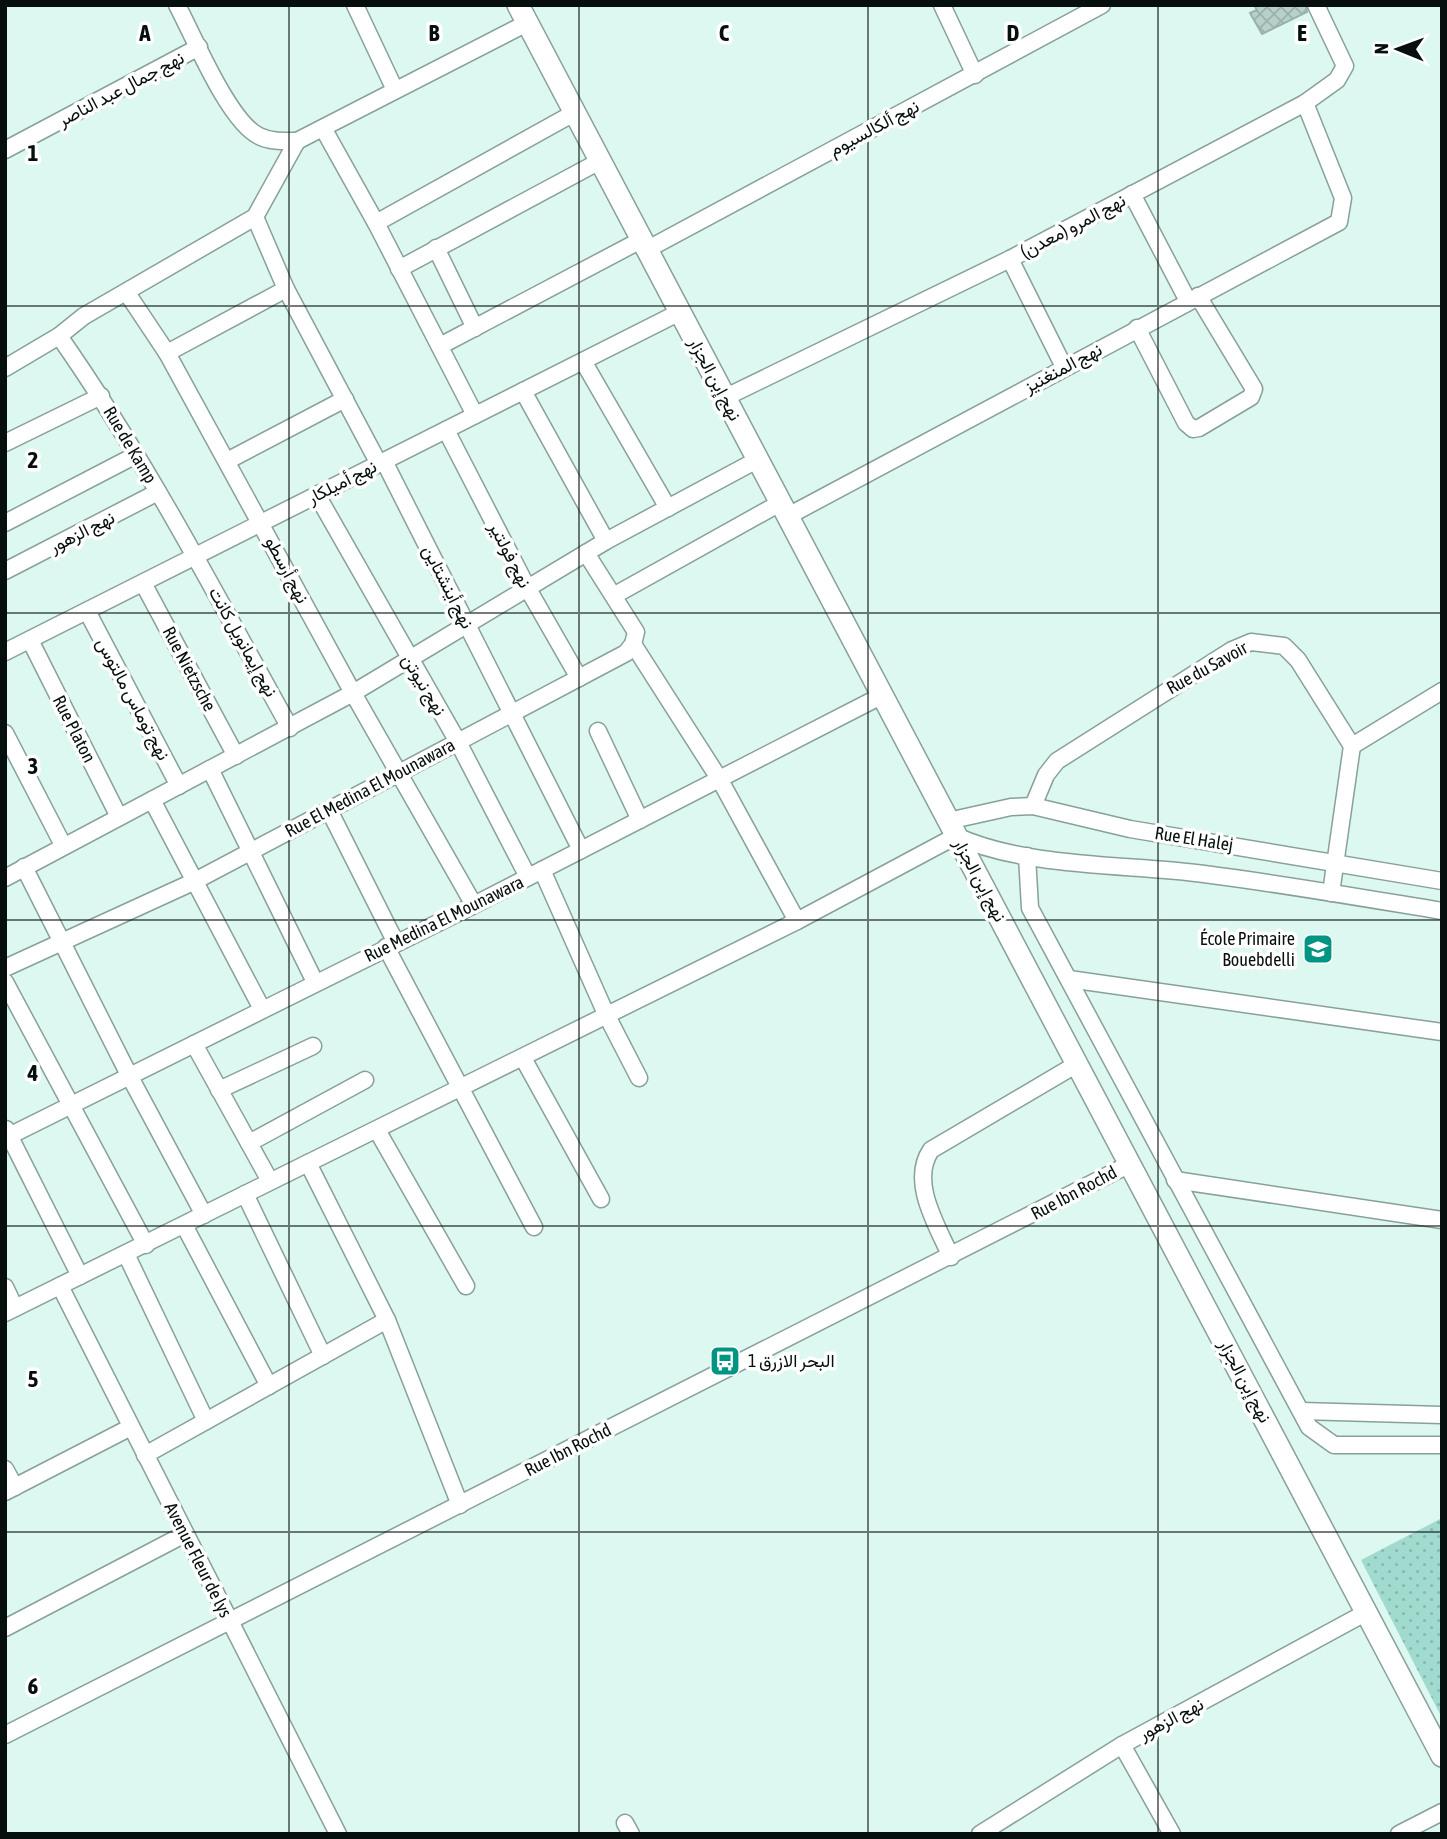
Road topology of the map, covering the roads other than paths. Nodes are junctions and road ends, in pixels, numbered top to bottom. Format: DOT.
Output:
graph roads {
  1 [pos="177,5"];
  2 [pos="355,5"];
  3 [pos="942,5"];
  4 [pos="1316,5"];
  5 [pos="1096,7"];
  6 [pos="524,11"];
  7 [pos="199,47"];
  8 [pos="975,75"];
  9 [pos="395,90"];
  10 [pos="1305,103"];
  11 [pos="574,113"];
  12 [pos="323,128"];
  13 [pos="297,141"];
  14 [pos="5,150"];
  15 [pos="600,161"];
  16 [pos="1132,194"];
  17 [pos="255,217"];
  18 [pos="376,223"];
  19 [pos="643,245"];
  20 [pos="436,248"];
  21 [pos="1010,259"];
  22 [pos="399,269"];
  23 [pos="286,289"];
  24 [pos="127,293"];
  25 [pos="1193,299"];
  26 [pos="680,312"];
  27 [pos="475,328"];
  28 [pos="1137,328"];
  29 [pos="59,336"];
  30 [pos="440,346"];
  31 [pos="167,353"];
  32 [pos="583,361"];
  33 [pos="6,366"];
  34 [pos="1064,367"];
  35 [pos="523,391"];
  36 [pos="101,396"];
  37 [pos="726,397"];
  38 [pos="345,400"];
  39 [pos="475,415"];
  40 [pos="446,430"];
  41 [pos="5,443"];
  42 [pos="136,455"];
  43 [pos="757,460"];
  44 [pos="227,461"];
  45 [pos="382,462"];
  46 [pos="158,492"];
  47 [pos="317,495"];
  48 [pos="668,508"];
  49 [pos="784,510"];
  50 [pos="5,523"];
  51 [pos="261,523"];
  52 [pos="606,541"];
  53 [pos="586,554"];
  54 [pos="195,557"];
  55 [pos="5,571"];
  56 [pos="143,583"];
  57 [pos="528,589"];
  58 [pos="615,596"];
  59 [pos="87,611"];
  60 [pos="467,626"];
  61 [pos="30,640"];
  62 [pos="633,644"];
  63 [pos="5,652"];
  64 [pos="409,661"];
  65 [pos="579,678"];
  66 [pos="1442,691"];
  67 [pos="353,694"];
  68 [pos="881,696"];
  69 [pos="513,713"];
  70 [pos="290,728"];
  71 [pos="598,731"];
  72 [pos="5,733"];
  73 [pos="457,742"];
  74 [pos="1352,746"];
  75 [pos="236,756"];
  76 [pos="211,769"];
  77 [pos="399,773"];
  78 [pos="720,780"];
  79 [pos="179,786"];
  80 [pos="152,800"];
  81 [pos="1033,806"];
  82 [pos="330,810"];
  83 [pos="119,817"];
  84 [pos="640,820"];
  85 [pos="952,828"];
  86 [pos="63,845"];
  87 [pos="581,850"];
  88 [pos="249,852"];
  89 [pos="1027,856"];
  90 [pos="1338,864"];
  91 [pos="24,867"];
  92 [pos="535,873"];
  93 [pos="5,878"];
  94 [pos="1442,881"];
  95 [pos="193,882"];
  96 [pos="1332,894"];
  97 [pos="474,905"];
  98 [pos="1442,911"];
  99 [pos="797,922"];
  100 [pos="64,943"];
  101 [pos="391,945"];
  102 [pos="5,968"];
  103 [pos="1069,979"];
  104 [pos="5,982"];
  105 [pos="315,982"];
  106 [pos="262,1009"];
  107 [pos="606,1014"];
  108 [pos="1442,1032"];
  109 [pos="194,1044"];
  110 [pos="313,1046"];
  111 [pos="523,1058"];
  112 [pos="1077,1064"];
  113 [pos="130,1077"];
  114 [pos="639,1077"];
  115 [pos="366,1080"];
  116 [pos="219,1090"];
  117 [pos="459,1090"];
  118 [pos="69,1104"];
  119 [pos="377,1130"];
  120 [pos="7,1134"];
  121 [pos="249,1143"];
  122 [pos="308,1163"];
  123 [pos="1130,1164"];
  124 [pos="1175,1180"];
  125 [pos="270,1181"];
  126 [pos="245,1194"];
  127 [pos="601,1199"];
  128 [pos="204,1215"];
  129 [pos="1442,1220"];
  130 [pos="184,1225"];
  131 [pos="534,1227"];
  132 [pos="146,1245"];
  133 [pos="126,1254"];
  134 [pos="951,1257"];
  135 [pos="80,1276"];
  136 [pos="60,1286"];
  137 [pos="466,1286"];
  138 [pos="5,1287"];
  139 [pos="10,1310"];
  140 [pos="387,1320"];
  141 [pos="323,1356"];
  142 [pos="269,1386"];
  143 [pos="1301,1412"];
  144 [pos="1442,1415"];
  145 [pos="206,1421"];
  146 [pos="131,1427"];
  147 [pos="1442,1445"];
  148 [pos="145,1455"];
  149 [pos="5,1469"];
  150 [pos="10,1489"];
  151 [pos="460,1505"];
  152 [pos="185,1534"];
  153 [pos="1367,1612"];
  154 [pos="229,1621"];
  155 [pos="5,1628"];
  156 [pos="6,1734"];
  157 [pos="1122,1745"];
  158 [pos="1442,1756"];
  159 [pos="1442,1812"];
  160 [pos="338,1834"];
  161 [pos="980,1834"];
  162 [pos="1172,1834"];
  163 [pos="1399,1834"];
  1 -- 7 [label="street"];
  2 -- 9 [label="street"];
  3 -- 8 [label="street"];
  4 -- 10 [label="street, نهج المرو (معدن)"];
  5 -- 8 [label="street, نهج ألكالسيوم"];
  6 -- 9 [label="street"];
  6 -- 11 [label="street, نهج إبن الجزار"];
  7 -- 13 [label="street"];
  7 -- 14 [label="street, نهج جمال عبد الناصر"];
  8 -- 19 [label="street, نهج ألكالسيوم"];
  9 -- 12 [label="street"];
  10 -- 16 [label="street, نهج المرو (معدن)"];
  10 -- 25 [label="street, نهج المنغنيز"];
  11 -- 15 [label="street, نهج إبن الجزار"];
  11 -- 18 [label="street"];
  12 -- 13 [label="street"];
  12 -- 18 [label="street"];
  13 -- 17 [label="street"];
  15 -- 19 [label="street, نهج إبن الجزار"];
  15 -- 20 [label="street"];
  16 -- 21 [label="street, نهج المرو (معدن)"];
  16 -- 25 [label="street"];
  17 -- 23 [label="street, نهج أينشتاين"];
  17 -- 24 [label="street"];
  18 -- 22 [label="street"];
  19 -- 26 [label="street, نهج إبن الجزار"];
  19 -- 27 [label="street, نهج ألكالسيوم"];
  20 -- 22 [label="street"];
  20 -- 27 [label="street"];
  21 -- 34 [label="street"];
  21 -- 37 [label="street, نهج المرو (معدن)"];
  22 -- 30 [label="street"];
  23 -- 31 [label="street"];
  23 -- 38 [label="street, نهج أينشتاين"];
  24 -- 29 [label="street"];
  24 -- 31 [label="street, نهج أرسطو"];
  25 -- 28 [label="street, نهج المنغنيز"];
  25 -- 28 [label="street"];
  26 -- 32 [label="street, نهج أميلكار"];
  26 -- 37 [label="street, نهج إبن الجزار"];
  27 -- 30 [label="street, نهج ألكالسيوم"];
  28 -- 34 [label="street, نهج المنغنيز"];
  29 -- 33 [label="street"];
  29 -- 36 [label="street, Rue de Kamp"];
  30 -- 39 [label="street"];
  31 -- 44 [label="street, نهج أرسطو"];
  32 -- 35 [label="street, نهج أميلكار"];
  32 -- 48 [label="street"];
  34 -- 49 [label="street, نهج المنغنيز"];
  35 -- 39 [label="street, نهج أميلكار"];
  35 -- 52 [label="street"];
  36 -- 41 [label="street"];
  36 -- 42 [label="street, Rue de Kamp"];
  37 -- 43 [label="street, نهج إبن الجزار"];
  38 -- 44 [label="street"];
  38 -- 45 [label="street, نهج أينشتاين"];
  39 -- 40 [label="street, نهج أميلكار"];
  40 -- 45 [label="street, نهج أميلكار"];
  40 -- 57 [label="street, نهج فولتير"];
  42 -- 46 [label="street, Rue de Kamp"];
  42 -- 50 [label="street"];
  43 -- 48 [label="street"];
  43 -- 49 [label="street, نهج إبن الجزار"];
  44 -- 51 [label="street, نهج أرسطو"];
  45 -- 47 [label="street, نهج أميلكار"];
  45 -- 60 [label="street, نهج أينشتاين"];
  46 -- 54 [label="street, Rue de Kamp"];
  46 -- 55 [label="street, نهج الزهور"];
  47 -- 51 [label="street, نهج أميلكار"];
  47 -- 64 [label="street, نهج نيوتن"];
  48 -- 52 [label="street"];
  49 -- 58 [label="street, نهج المنغنيز"];
  49 -- 68 [label="street, نهج إبن الجزار"];
  51 -- 54 [label="street, نهج أميلكار"];
  51 -- 67 [label="street, نهج أرسطو"];
  52 -- 53 [label="street"];
  53 -- 57 [label="street"];
  53 -- 58 [label="street"];
  54 -- 56 [label="street, نهج أميلكار"];
  54 -- 70 [label="street, نهج إيمانويل كانت"];
  56 -- 59 [label="street, نهج أميلكار"];
  56 -- 75 [label="street, Rue Nietzsche"];
  57 -- 60 [label="street"];
  57 -- 65 [label="street, نهج فولتير"];
  58 -- 62 [label="street"];
  59 -- 61 [label="street, نهج أميلكار"];
  59 -- 79 [label="street, نهج توماس مالتوس"];
  60 -- 64 [label="street"];
  60 -- 69 [label="street, نهج أينشتاين"];
  61 -- 63 [label="street, نهج أميلكار"];
  61 -- 83 [label="street, Rue Platon"];
  62 -- 65 [label="street, Rue El Medina El Mounawara"];
  62 -- 78 [label="street"];
  64 -- 67 [label="street"];
  64 -- 73 [label="street, نهج نيوتن"];
  65 -- 69 [label="street, Rue El Medina El Mounawara"];
  66 -- 74 [label="street"];
  67 -- 70 [label="street"];
  67 -- 77 [label="street, نهج أرسطو"];
  68 -- 78 [label="street, Rue Medina El Mounawara"];
  68 -- 85 [label="street, نهج إبن الجزار"];
  69 -- 73 [label="street, Rue El Medina El Mounawara"];
  69 -- 87 [label="street, نهج أينشتاين"];
  70 -- 75 [label="street"];
  71 -- 84 [label="street"];
  72 -- 86 [label="street"];
  73 -- 77 [label="street, Rue El Medina El Mounawara"];
  73 -- 92 [label="street, نهج نيوتن"];
  74 -- 81 [label="street, Rue du Savoir"];
  74 -- 90 [label="street"];
  75 -- 76 [label="street"];
  76 -- 79 [label="street"];
  76 -- 88 [label="street"];
  77 -- 82 [label="street, Rue El Medina El Mounawara"];
  77 -- 97 [label="street, نهج أرسطو"];
  78 -- 84 [label="street, Rue Medina El Mounawara"];
  78 -- 99 [label="street"];
  79 -- 80 [label="street"];
  80 -- 83 [label="street"];
  80 -- 95 [label="street"];
  81 -- 85 [label="street, Rue El Halej"];
  81 -- 90 [label="street, Rue El Halej"];
  82 -- 88 [label="street, Rue El Medina El Mounawara"];
  82 -- 101 [label="street"];
  83 -- 86 [label="street"];
  84 -- 87 [label="street, Rue Medina El Mounawara"];
  85 -- 89 [label="street, Rue El Halej"];
  85 -- 99 [label="street"];
  85 -- 112 [label="street, نهج إبن الجزار"];
  86 -- 91 [label="street"];
  87 -- 92 [label="street, Rue Medina El Mounawara"];
  88 -- 95 [label="street, Rue El Medina El Mounawara"];
  88 -- 105 [label="street"];
  89 -- 96 [label="street, Rue El Halej"];
  89 -- 103 [label="street"];
  90 -- 94 [label="street, Rue El Halej"];
  90 -- 96 [label="street"];
  91 -- 93 [label="street"];
  91 -- 100 [label="street"];
  92 -- 97 [label="street, Rue Medina El Mounawara"];
  92 -- 107 [label="street, نهج نيوتن"];
  95 -- 100 [label="street, Rue El Medina El Mounawara"];
  95 -- 106 [label="street"];
  96 -- 98 [label="street, Rue El Halej"];
  97 -- 101 [label="street, Rue Medina El Mounawara"];
  99 -- 107 [label="street"];
  100 -- 102 [label="street, Rue El Medina El Mounawara"];
  100 -- 113 [label="street"];
  101 -- 105 [label="street, Rue Medina El Mounawara"];
  101 -- 117 [label="street"];
  103 -- 108 [label="street"];
  103 -- 124 [label="street"];
  104 -- 118 [label="street"];
  105 -- 106 [label="street, Rue Medina El Mounawara"];
  106 -- 109 [label="street, Rue Medina El Mounawara"];
  107 -- 111 [label="street"];
  107 -- 114 [label="street, نهج نيوتن"];
  109 -- 113 [label="street, Rue Medina El Mounawara"];
  109 -- 116 [label="street"];
  110 -- 116 [label="street"];
  111 -- 117 [label="street"];
  111 -- 127 [label="street"];
  112 -- 123 [label="street, نهج إبن الجزار"];
  112 -- 134 [label="street"];
  113 -- 118 [label="street, Rue Medina El Mounawara"];
  113 -- 128 [label="street"];
  115 -- 121 [label="street"];
  116 -- 121 [label="street"];
  117 -- 119 [label="street"];
  117 -- 131 [label="street"];
  118 -- 120 [label="street, Rue Medina El Mounawara"];
  118 -- 132 [label="street"];
  119 -- 122 [label="street"];
  119 -- 137 [label="street"];
  120 -- 135 [label="street"];
  121 -- 125 [label="street"];
  122 -- 125 [label="street"];
  122 -- 140 [label="street"];
  123 -- 134 [label="street, Rue Ibn Rochd"];
  123 -- 153 [label="street, نهج إبن الجزار"];
  124 -- 129 [label="street"];
  124 -- 143 [label="street"];
  125 -- 126 [label="street"];
  126 -- 128 [label="street"];
  126 -- 141 [label="street"];
  128 -- 130 [label="street"];
  130 -- 132 [label="street"];
  130 -- 142 [label="street"];
  132 -- 133 [label="street"];
  133 -- 135 [label="street"];
  133 -- 145 [label="street"];
  134 -- 151 [label="street, Rue Ibn Rochd"];
  135 -- 136 [label="street"];
  136 -- 139 [label="street"];
  136 -- 146 [label="street, Avenue Fleur de lys"];
  138 -- 139 [label="street"];
  140 -- 141 [label="street"];
  140 -- 151 [label="street"];
  141 -- 142 [label="street"];
  142 -- 145 [label="street"];
  143 -- 144 [label="street"];
  143 -- 147 [label="street"];
  145 -- 148 [label="street"];
  146 -- 148 [label="street, Avenue Fleur de lys"];
  146 -- 150 [label="street"];
  148 -- 152 [label="street, Avenue Fleur de lys"];
  149 -- 150 [label="street"];
  151 -- 154 [label="street, Rue Ibn Rochd"];
  152 -- 154 [label="street, Avenue Fleur de lys"];
  152 -- 155 [label="street"];
  153 -- 157 [label="street, نهج الزهور"];
  153 -- 158 [label="street, نهج إبن الجزار"];
  154 -- 156 [label="street, Rue Ibn Rochd"];
  154 -- 160 [label="street, Avenue Fleur de lys"];
  157 -- 161 [label="street, نهج الزهور"];
  157 -- 162 [label="street"];
  159 -- 163 [label="street"];
}
